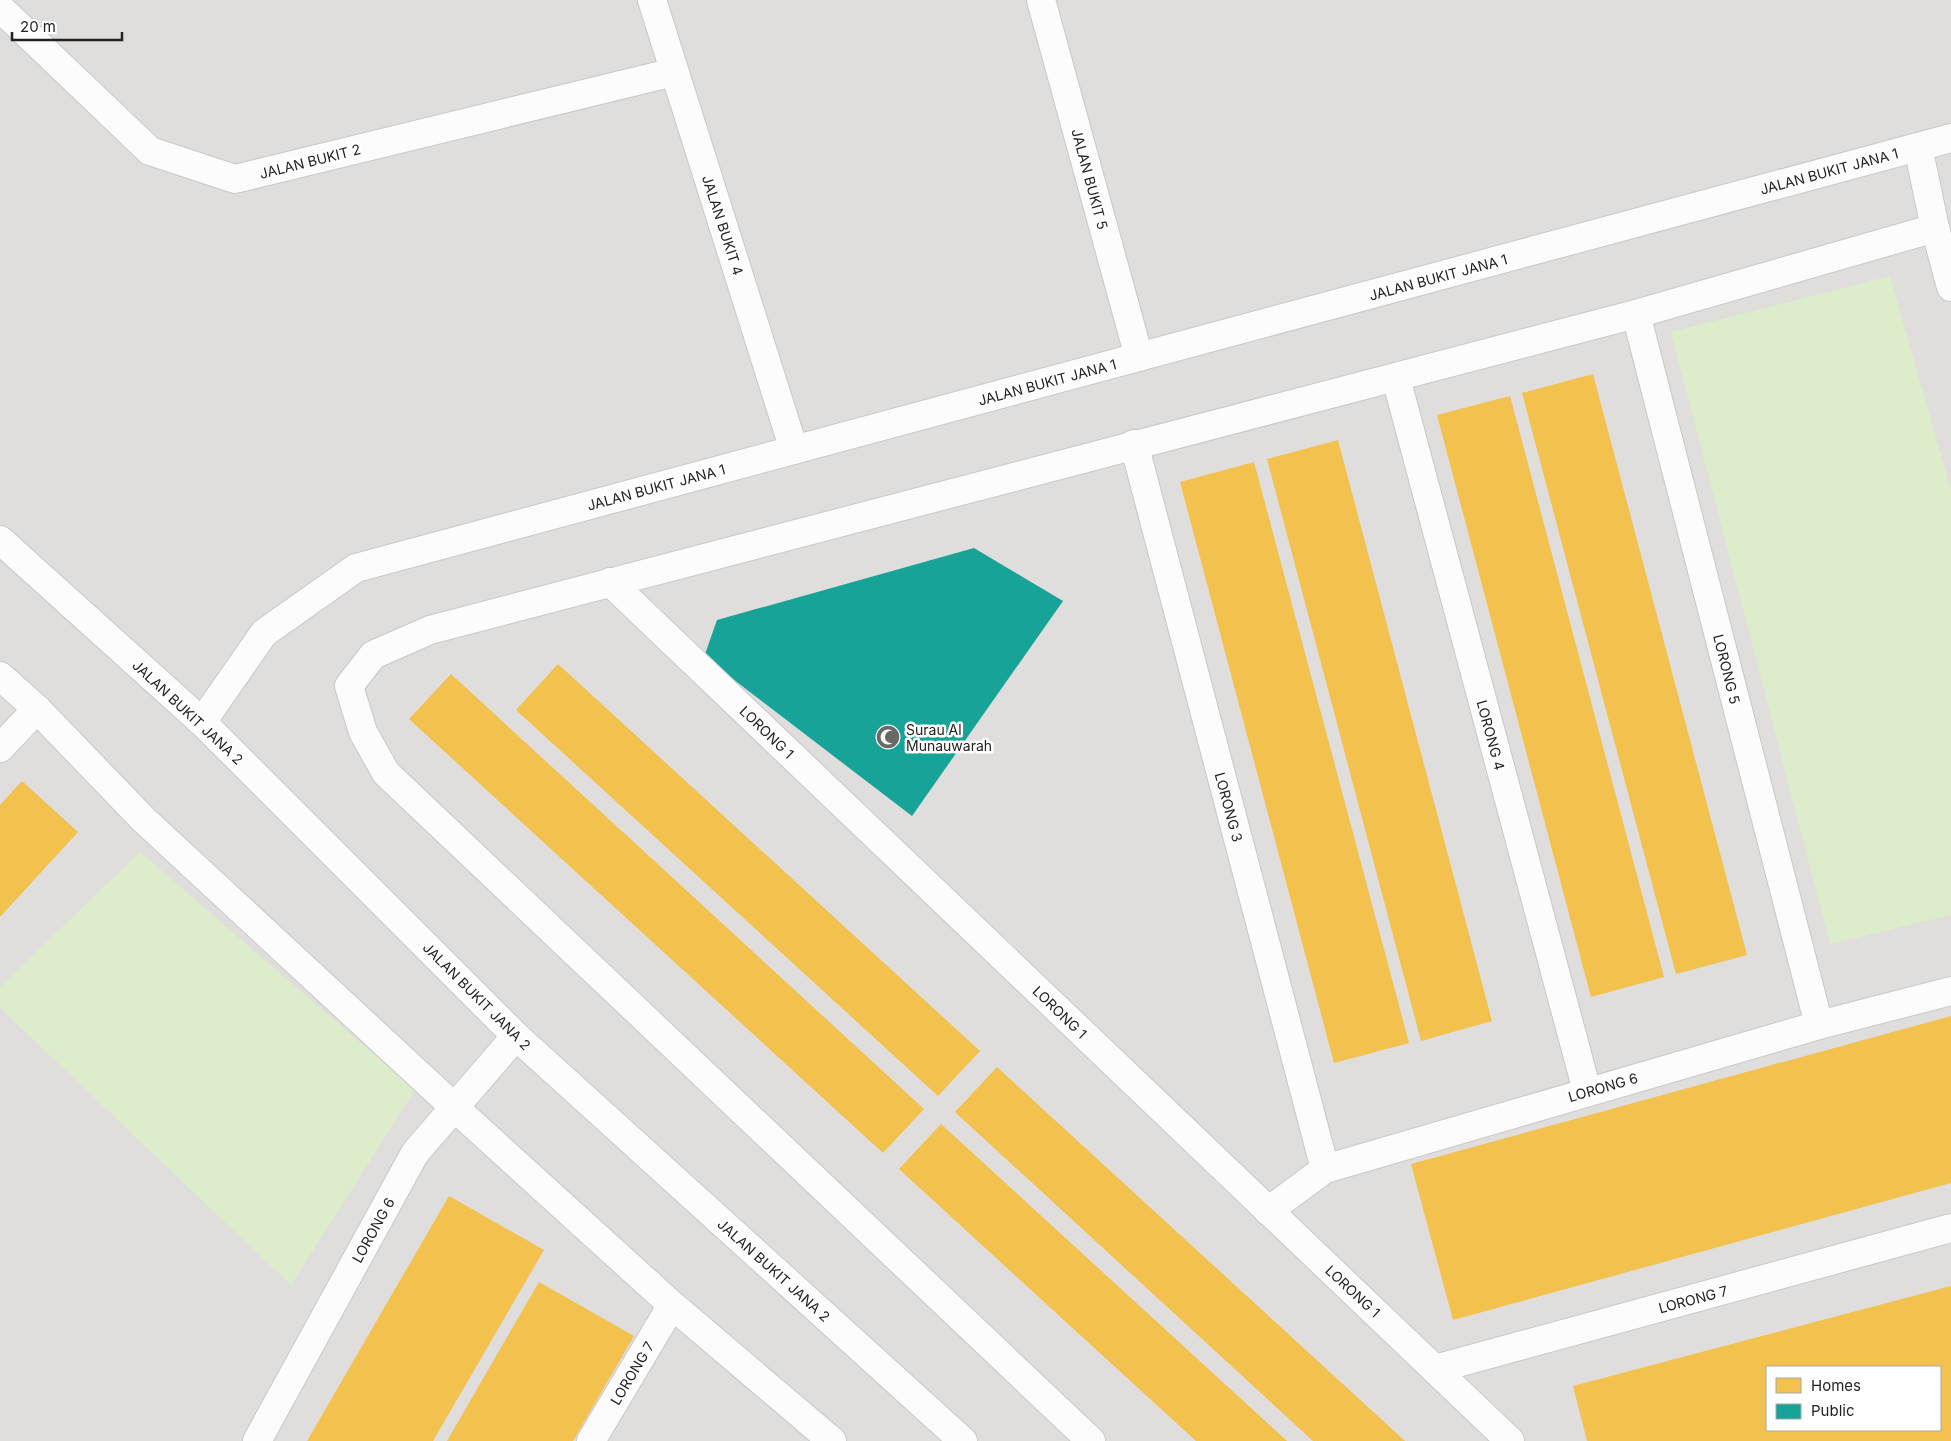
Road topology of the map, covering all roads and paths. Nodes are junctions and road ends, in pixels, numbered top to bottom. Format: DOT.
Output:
graph roads {
  1 [pos="652,0"];
  2 [pos="1041,0"];
  3 [pos="0,8"];
  4 [pos="674,72"];
  5 [pos="1951,138"];
  6 [pos="1918,147"];
  7 [pos="1935,228"];
  8 [pos="1951,287"];
  9 [pos="1636,314"];
  10 [pos="1139,357"];
  11 [pos="1396,378"];
  12 [pos="1134,444"];
  13 [pos="794,450"];
  14 [pos="0,540"];
  15 [pos="610,582"];
  16 [pos="0,676"];
  17 [pos="37,709"];
  18 [pos="202,722"];
  19 [pos="0,748"];
  20 [pos="1951,991"];
  21 [pos="1819,1025"];
  22 [pos="516,1036"];
  23 [pos="1587,1091"];
  24 [pos="455,1108"];
  25 [pos="1325,1169"];
  26 [pos="1268,1211"];
  27 [pos="1951,1228"];
  28 [pos="672,1305"];
  29 [pos="1435,1369"];
  30 [pos="256,1441"];
  31 [pos="591,1441"];
  32 [pos="832,1441"];
  33 [pos="963,1441"];
  34 [pos="1091,1441"];
  35 [pos="1510,1441"];
  1 -- 4 [label="street, JALAN BUKIT 4"];
  2 -- 10 [label="street, JALAN BUKIT 5"];
  3 -- 4 [label="street, JALAN BUKIT 2"];
  4 -- 13 [label="street, JALAN BUKIT 4"];
  5 -- 6 [label="street, JALAN BUKIT JANA 1"];
  6 -- 7 [label="street"];
  6 -- 10 [label="street, JALAN BUKIT JANA 1"];
  7 -- 8 [label="street"];
  7 -- 9 [label="street"];
  9 -- 11 [label="street"];
  9 -- 21 [label="street, LORONG 5"];
  10 -- 13 [label="street, JALAN BUKIT JANA 1"];
  11 -- 12 [label="street"];
  11 -- 23 [label="street, LORONG 4"];
  12 -- 15 [label="street"];
  12 -- 25 [label="street, LORONG 3"];
  13 -- 18 [label="street, JALAN BUKIT JANA 1"];
  14 -- 18 [label="street, JALAN BUKIT JANA 2"];
  15 -- 26 [label="street, LORONG 1"];
  15 -- 34 [label="street"];
  16 -- 17 [label="street"];
  17 -- 19 [label="street"];
  17 -- 24 [label="street"];
  18 -- 22 [label="street, JALAN BUKIT JANA 2"];
  20 -- 21 [label="street, LORONG 6"];
  21 -- 23 [label="street, LORONG 6"];
  22 -- 24 [label="street, LORONG 6"];
  22 -- 33 [label="street, JALAN BUKIT JANA 2"];
  23 -- 25 [label="street, LORONG 6"];
  24 -- 28 [label="street"];
  24 -- 30 [label="street, LORONG 6"];
  25 -- 26 [label="street, LORONG 6"];
  26 -- 29 [label="street, LORONG 1"];
  27 -- 29 [label="street, LORONG 7"];
  28 -- 31 [label="street, LORONG 7"];
  28 -- 32 [label="street"];
  29 -- 35 [label="street, LORONG 1"];
}
